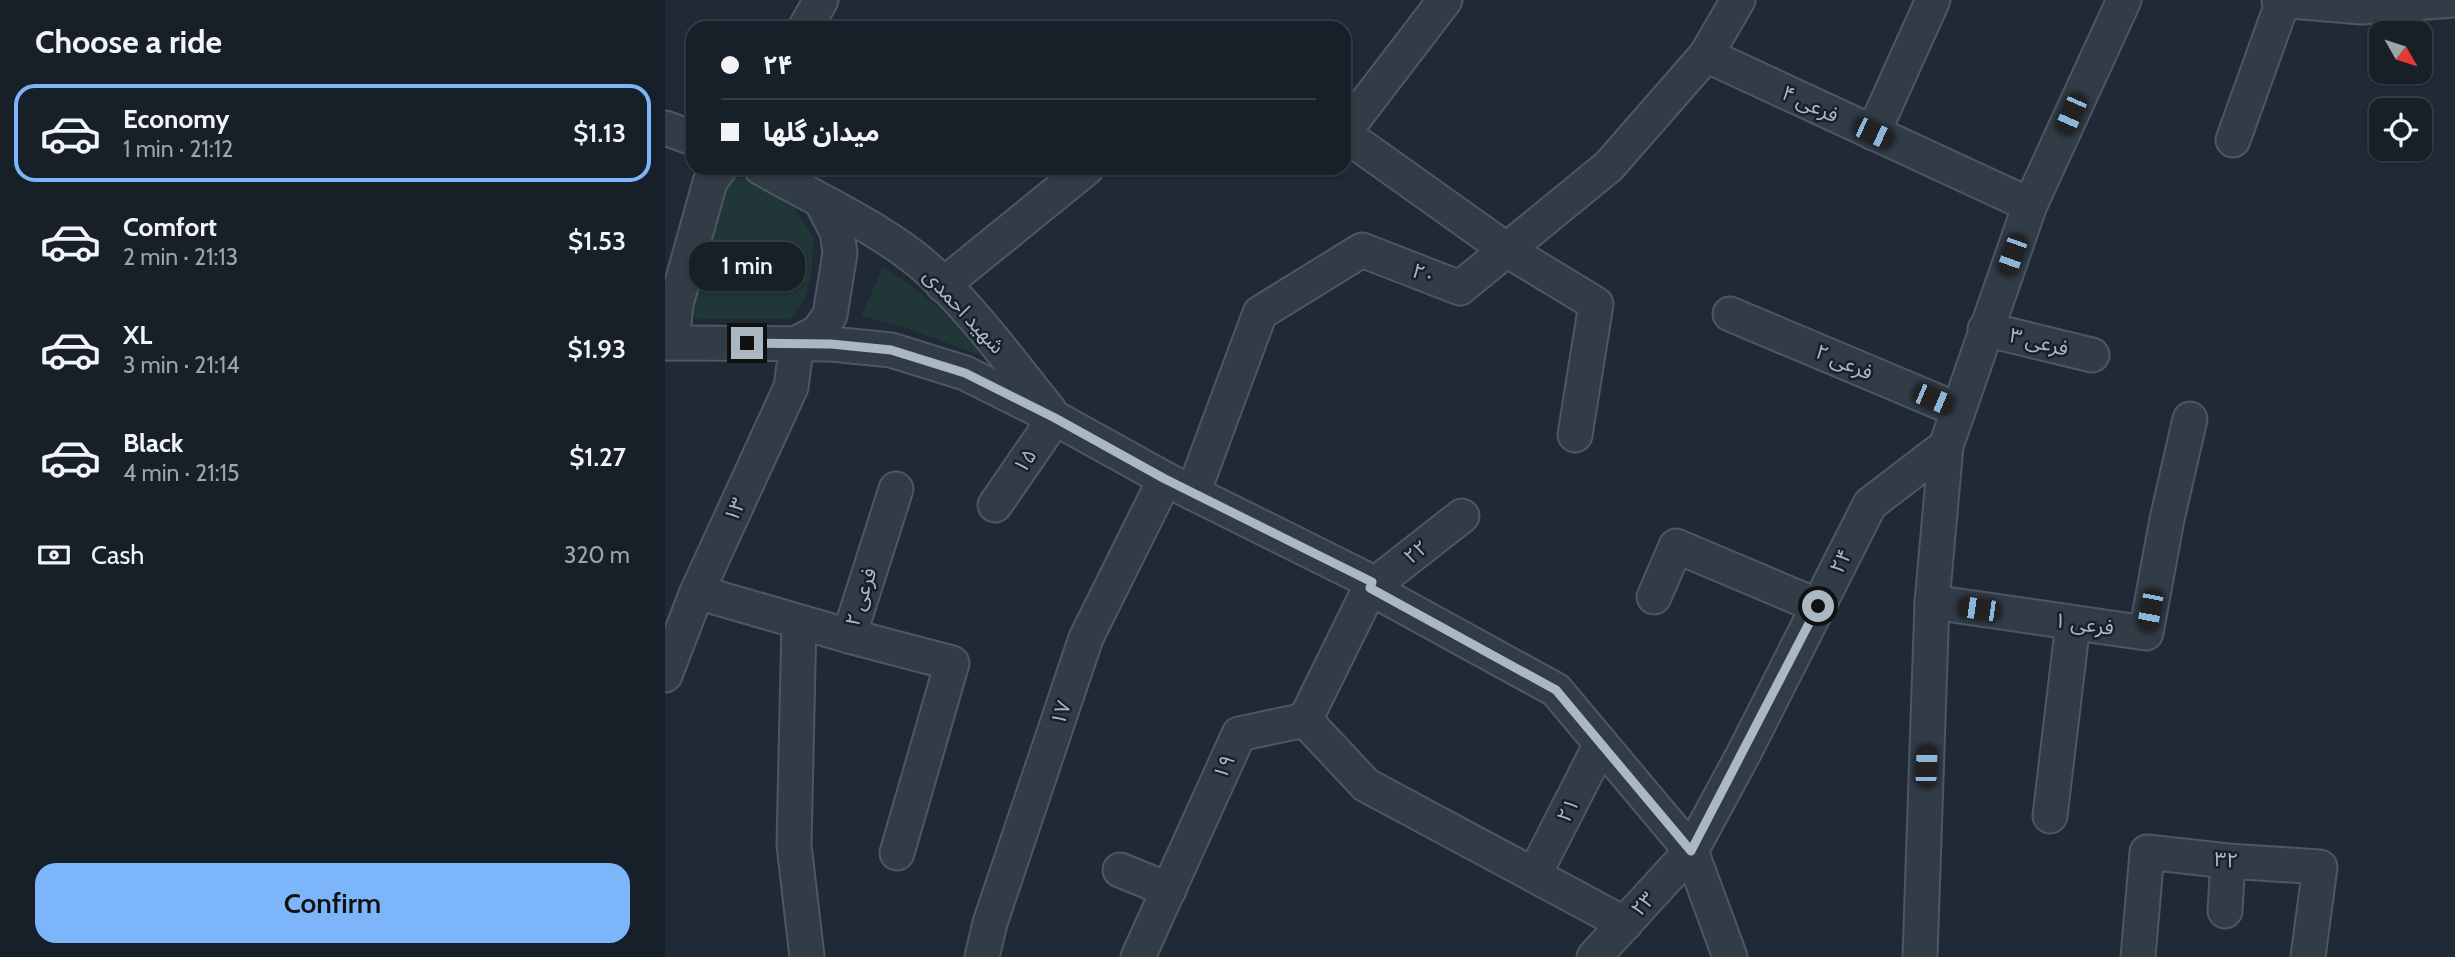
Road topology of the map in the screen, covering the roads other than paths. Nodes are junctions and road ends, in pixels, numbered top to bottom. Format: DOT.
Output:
graph roads {
  1 [pos="821,0"];
  2 [pos="1445,0"];
  3 [pos="1738,0"];
  4 [pos="1933,0"];
  5 [pos="2124,0"];
  6 [pos="2453,0"];
  7 [pos="2281,1"];
  8 [pos="809,21"];
  9 [pos="1706,55"];
  10 [pos="1351,124"];
  11 [pos="665,128"];
  12 [pos="1873,133"];
  13 [pos="686,136"];
  14 [pos="1351,138"];
  15 [pos="2233,140"];
  16 [pos="715,175"];
  17 [pos="774,175"];
  18 [pos="1078,175"];
  19 [pos="821,201"];
  20 [pos="2030,205"];
  21 [pos="1507,250"];
  22 [pos="943,285"];
  23 [pos="1730,314"];
  24 [pos="1985,329"];
  25 [pos="669,343"];
  26 [pos="797,343"];
  27 [pos="2092,355"];
  28 [pos="1958,410"];
  29 [pos="1055,418"];
  30 [pos="2190,419"];
  31 [pos="1575,435"];
  32 [pos="1946,446"];
  33 [pos="1179,486"];
  34 [pos="896,489"];
  35 [pos="996,505"];
  36 [pos="1462,516"];
  37 [pos="1370,588"];
  38 [pos="697,592"];
  39 [pos="1654,597"];
  40 [pos="1932,602"];
  41 [pos="1818,606"];
  42 [pos="799,622"];
  43 [pos="2073,623"];
  44 [pos="849,636"];
  45 [pos="665,675"];
  46 [pos="1305,720"];
  47 [pos="1601,744"];
  48 [pos="2050,816"];
  49 [pos="1691,851"];
  50 [pos="897,853"];
  51 [pos="2228,861"];
  52 [pos="1120,870"];
  53 [pos="1534,875"];
  54 [pos="1169,890"];
  55 [pos="2225,911"];
  56 [pos="1625,924"];
  57 [pos="807,957"];
  58 [pos="982,957"];
  59 [pos="1138,957"];
  60 [pos="1594,957"];
  61 [pos="1730,957"];
  62 [pos="1920,957"];
  63 [pos="2138,957"];
  64 [pos="2308,957"];
  1 -- 8 [label="street"];
  2 -- 10 [label="street"];
  3 -- 9 [label="street, ۲۰"];
  4 -- 12 [label="street"];
  5 -- 20 [label="street"];
  6 -- 7 [label="street"];
  7 -- 15 [label="street"];
  9 -- 12 [label="street, فرعی ۴"];
  9 -- 21 [label="street, ۲۰"];
  11 -- 13 [label="street"];
  12 -- 20 [label="street, فرعی ۴"];
  14 -- 21 [label="street"];
  16 -- 25 [label="street"];
  17 -- 19 [label="street, شهید احمدی"];
  18 -- 22 [label="street"];
  19 -- 22 [label="street, شهید احمدی"];
  19 -- 26 [label="street"];
  20 -- 24 [label="street"];
  21 -- 31 [label="street"];
  21 -- 33 [label="street, ۲۰"];
  22 -- 29 [label="street, شهید احمدی"];
  23 -- 28 [label="street, فرعی ۲"];
  24 -- 27 [label="street, فرعی ۳"];
  24 -- 28 [label="street"];
  25 -- 26 [label="street, شهید احمدی"];
  26 -- 29 [label="street, شهید احمدی"];
  26 -- 38 [label="street, ۱۳"];
  28 -- 32 [label="street"];
  29 -- 33 [label="street, شهید احمدی"];
  29 -- 35 [label="street, ۱۵"];
  30 -- 43 [label="street, فرعی ۱"];
  32 -- 40 [label="street"];
  32 -- 41 [label="street, ۲۴"];
  33 -- 37 [label="street, شهید احمدی"];
  33 -- 58 [label="street, ۱۷"];
  34 -- 44 [label="street, فرعی ۲"];
  36 -- 37 [label="street, ۲۲"];
  37 -- 46 [label="street"];
  37 -- 47 [label="street, شهید احمدی"];
  38 -- 42 [label="street, فرعی ۲"];
  38 -- 45 [label="street, ۱۳"];
  39 -- 41 [label="street"];
  40 -- 43 [label="street, فرعی ۱"];
  40 -- 62 [label="street"];
  41 -- 49 [label="street, ۲۴"];
  42 -- 44 [label="street, فرعی ۲"];
  42 -- 57 [label="street"];
  43 -- 48 [label="street"];
  44 -- 50 [label="street"];
  46 -- 53 [label="street"];
  46 -- 54 [label="street, ۱۹"];
  47 -- 49 [label="street, شهید احمدی"];
  47 -- 53 [label="street, ۲۱"];
  49 -- 56 [label="street, ۲۳"];
  49 -- 61 [label="street, شهید احمدی"];
  51 -- 55 [label="street"];
  51 -- 63 [label="street, ۳۲"];
  51 -- 64 [label="street, ۳۲"];
  52 -- 54 [label="street"];
  53 -- 56 [label="street"];
  54 -- 59 [label="street, ۱۹"];
  56 -- 60 [label="street, ۲۳"];
}
